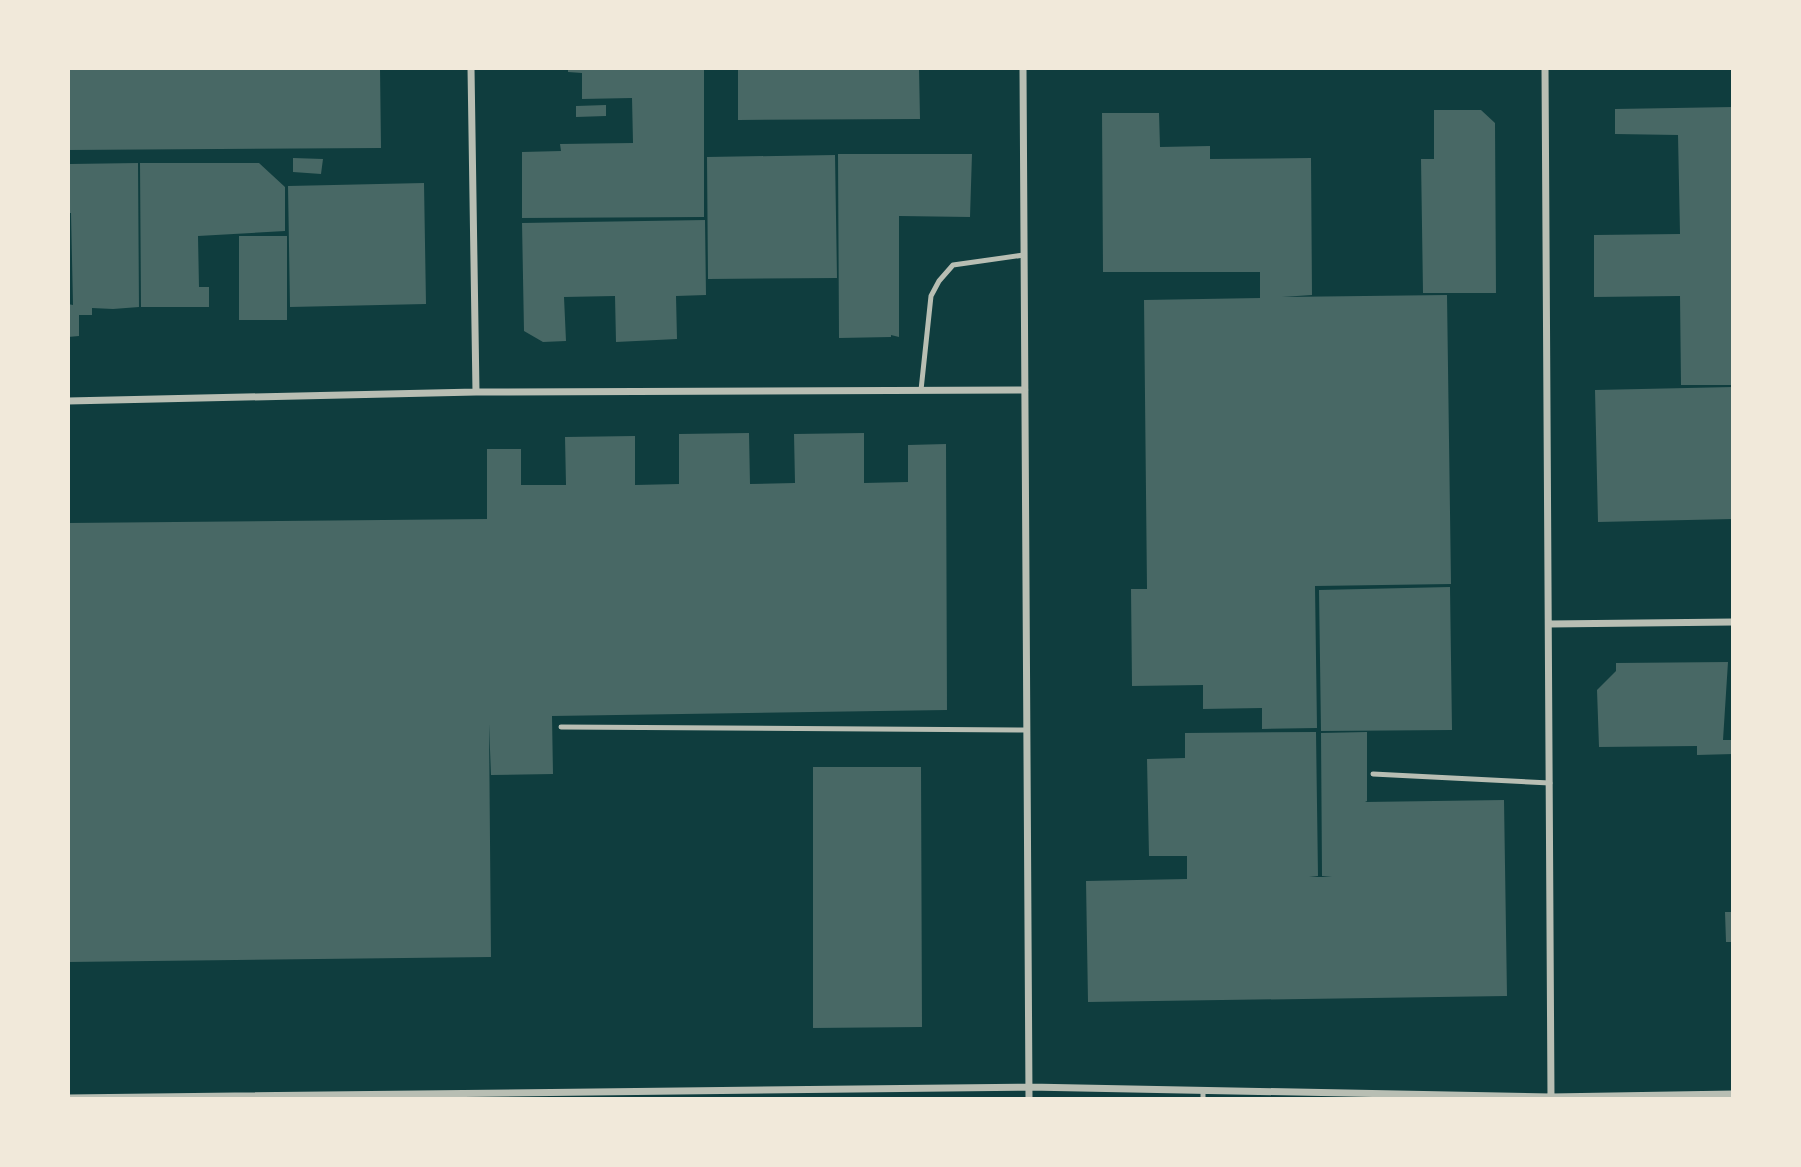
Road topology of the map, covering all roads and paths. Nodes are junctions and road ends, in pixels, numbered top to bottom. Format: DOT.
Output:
graph roads {
  1 [pos="471,68"];
  2 [pos="1023,68"];
  3 [pos="1545,68"];
  4 [pos="1024,255"];
  5 [pos="921,390"];
  6 [pos="1025,390"];
  7 [pos="476,392"];
  8 [pos="68,401"];
  9 [pos="1733,622"];
  10 [pos="1549,624"];
  11 [pos="561,727"];
  12 [pos="1027,730"];
  13 [pos="1373,774"];
  14 [pos="1550,783"];
  15 [pos="1029,1087"];
  16 [pos="1733,1094"];
  17 [pos="1203,1095"];
  18 [pos="452,1096"];
  19 [pos="68,1098"];
  20 [pos="1550,1098"];
  21 [pos="1029,1099"];
  1 -- 7 [label="street"];
  2 -- 4 [label="street"];
  3 -- 10 [label="street"];
  4 -- 5 [label="lane"];
  4 -- 6 [label="street"];
  5 -- 6 [label="street"];
  5 -- 7 [label="street"];
  6 -- 12 [label="street"];
  7 -- 8 [label="street"];
  9 -- 10 [label="street"];
  10 -- 14 [label="street"];
  11 -- 12 [label="lane"];
  12 -- 15 [label="street"];
  13 -- 14 [label="lane"];
  14 -- 20 [label="street"];
  15 -- 17 [label="street"];
  15 -- 18 [label="street"];
  15 -- 21 [label="street"];
  16 -- 20 [label="street"];
  17 -- 20 [label="street"];
  18 -- 19 [label="street"];
}
